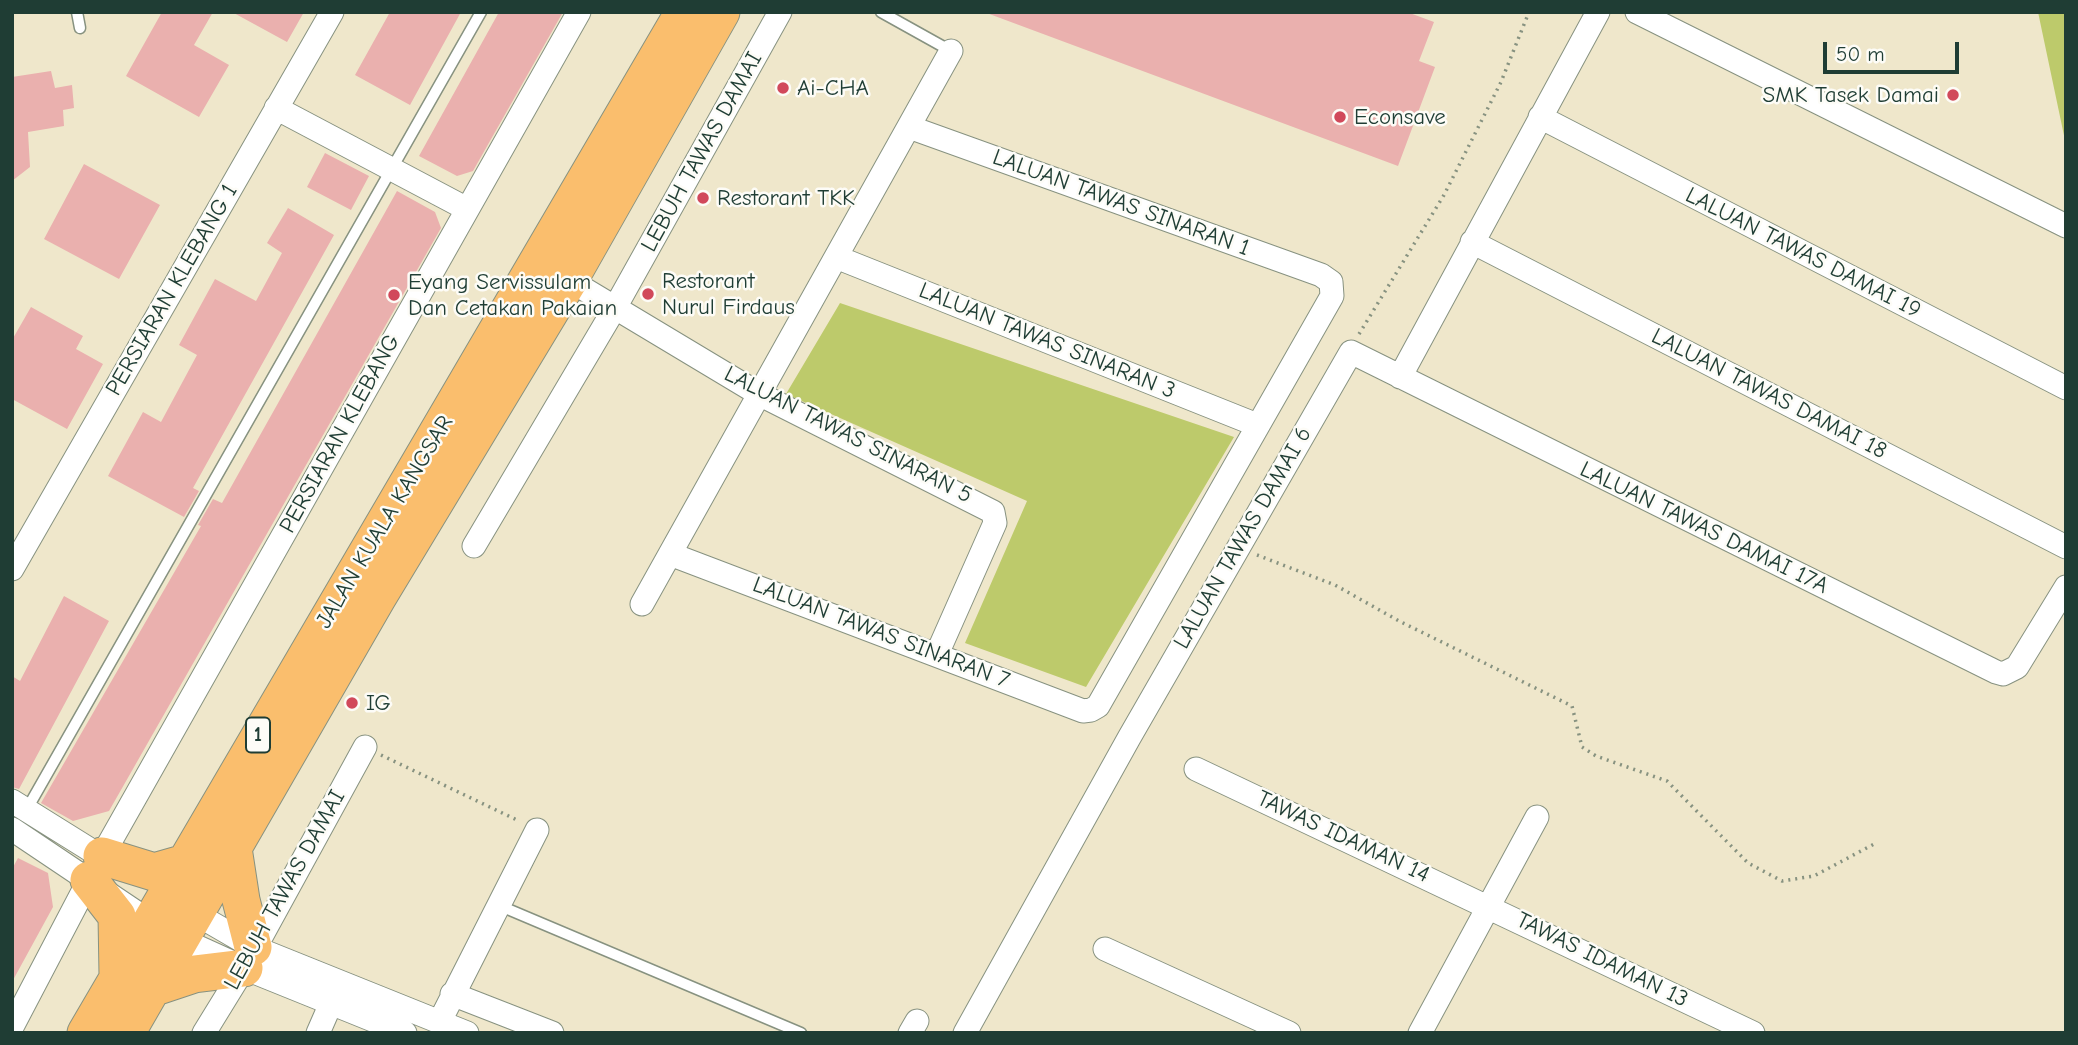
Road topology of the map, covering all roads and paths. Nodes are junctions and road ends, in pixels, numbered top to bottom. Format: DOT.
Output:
graph roads {
  1 [pos="77,12"];
  2 [pos="332,12"];
  3 [pos="481,12"];
  4 [pos="579,12"];
  5 [pos="684,12"];
  6 [pos="721,12"];
  7 [pos="780,12"];
  8 [pos="881,12"];
  9 [pos="1529,12"];
  10 [pos="1598,12"];
  11 [pos="1637,12"];
  12 [pos="80,28"];
  13 [pos="951,51"];
  14 [pos="276,108"];
  15 [pos="1541,117"];
  16 [pos="909,127"];
  17 [pos="390,170"];
  18 [pos="467,209"];
  19 [pos="2066,226"];
  20 [pos="1472,242"];
  21 [pos="836,257"];
  22 [pos="569,280"];
  23 [pos="616,306"];
  24 [pos="1348,354"];
  25 [pos="1400,377"];
  26 [pos="2066,388"];
  27 [pos="760,394"];
  28 [pos="1257,425"];
  29 [pos="474,546"];
  30 [pos="2066,547"];
  31 [pos="1239,548"];
  32 [pos="670,554"];
  33 [pos="12,569"];
  34 [pos="2066,587"];
  35 [pos="642,604"];
  36 [pos="937,654"];
  37 [pos="365,747"];
  38 [pos="1196,769"];
  39 [pos="20,805"];
  40 [pos="1537,817"];
  41 [pos="537,830"];
  42 [pos="13,831"];
  43 [pos="1876,843"];
  44 [pos="233,848"];
  45 [pos="182,864"];
  46 [pos="96,868"];
  47 [pos="498,905"];
  48 [pos="1489,905"];
  49 [pos="156,909"];
  50 [pos="188,926"];
  51 [pos="1105,949"];
  52 [pos="248,958"];
  53 [pos="118,976"];
  54 [pos="152,988"];
  55 [pos="452,993"];
  56 [pos="332,1001"];
  57 [pos="440,1021"];
  58 [pos="12,1027"];
  59 [pos="86,1033"];
  60 [pos="126,1033"];
  61 [pos="204,1033"];
  62 [pos="318,1033"];
  63 [pos="405,1033"];
  64 [pos="467,1033"];
  65 [pos="552,1033"];
  66 [pos="801,1033"];
  67 [pos="965,1033"];
  68 [pos="1289,1033"];
  69 [pos="1420,1033"];
  70 [pos="1753,1033"];
  1 -- 12 [label="lane"];
  2 -- 14 [label="street, PERSIARAN KLEBANG 1"];
  3 -- 17 [label="lane"];
  4 -- 18 [label="street, PERSIARAN KLEBANG"];
  5 -- 45 [label="highway, JALAN KUALA KANGSAR / 1"];
  6 -- 22 [label="highway, JALAN KUALA KANGSAR / 1"];
  7 -- 23 [label="street, LEBUH TAWAS DAMAI"];
  8 -- 13 [label="lane"];
  9 -- 24 [label="path"];
  10 -- 15 [label="street"];
  11 -- 19 [label="street"];
  13 -- 16 [label="street"];
  14 -- 17 [label="street"];
  14 -- 33 [label="street, PERSIARAN KLEBANG 1"];
  15 -- 20 [label="street"];
  15 -- 26 [label="street, LALUAN TAWAS DAMAI 19"];
  16 -- 21 [label="street"];
  16 -- 28 [label="street, LALUAN TAWAS SINARAN 1"];
  17 -- 18 [label="street"];
  17 -- 39 [label="lane"];
  18 -- 46 [label="street, PERSIARAN KLEBANG"];
  20 -- 25 [label="street"];
  20 -- 30 [label="street, LALUAN TAWAS DAMAI 18"];
  21 -- 27 [label="street"];
  21 -- 28 [label="street, LALUAN TAWAS SINARAN 3"];
  22 -- 23 [label="street, LALUAN TAWAS SINARAN 5"];
  22 -- 44 [label="highway, JALAN KUALA KANGSAR / 1"];
  23 -- 27 [label="street, LALUAN TAWAS SINARAN 5"];
  23 -- 29 [label="street, LEBUH TAWAS DAMAI"];
  24 -- 25 [label="street"];
  24 -- 31 [label="street, LALUAN TAWAS DAMAI 6"];
  25 -- 34 [label="street, LALUAN TAWAS DAMAI 17A"];
  27 -- 32 [label="street"];
  27 -- 36 [label="street, LALUAN TAWAS SINARAN 5"];
  28 -- 36 [label="street, LALUAN TAWAS SINARAN 7"];
  31 -- 43 [label="path"];
  31 -- 67 [label="street, LALUAN TAWAS DAMAI 6"];
  32 -- 35 [label="street"];
  32 -- 36 [label="street, LALUAN TAWAS SINARAN 7"];
  37 -- 41 [label="path"];
  37 -- 52 [label="street, LEBUH TAWAS DAMAI"];
  38 -- 48 [label="street, TAWAS IDAMAN 14"];
  39 -- 46 [label="street"];
  40 -- 48 [label="street"];
  41 -- 47 [label="street"];
  42 -- 46 [label="street"];
  44 -- 50 [label="highway, JALAN KUALA KANGSAR / 1"];
  44 -- 52 [label="highway"];
  45 -- 46 [label="highway"];
  45 -- 49 [label="highway, JALAN KUALA KANGSAR / 1"];
  46 -- 49 [label="street"];
  46 -- 53 [label="highway"];
  46 -- 58 [label="street, PERSIARAN KLEBANG"];
  47 -- 55 [label="street"];
  47 -- 66 [label="lane"];
  48 -- 69 [label="street"];
  48 -- 70 [label="street, TAWAS IDAMAN 13"];
  49 -- 50 [label="street"];
  49 -- 53 [label="highway, JALAN KUALA KANGSAR / 1"];
  50 -- 52 [label="street"];
  50 -- 54 [label="highway, JALAN KUALA KANGSAR / 1"];
  51 -- 68 [label="street"];
  52 -- 54 [label="highway"];
  52 -- 56 [label="street"];
  52 -- 57 [label="street"];
  52 -- 61 [label="street, LEBUH TAWAS DAMAI"];
  53 -- 59 [label="highway, JALAN KUALA KANGSAR / 1"];
  54 -- 60 [label="highway, JALAN KUALA KANGSAR / 1"];
  55 -- 57 [label="street"];
  55 -- 65 [label="street"];
  56 -- 62 [label="street"];
  56 -- 63 [label="street"];
  57 -- 64 [label="street"];
}
